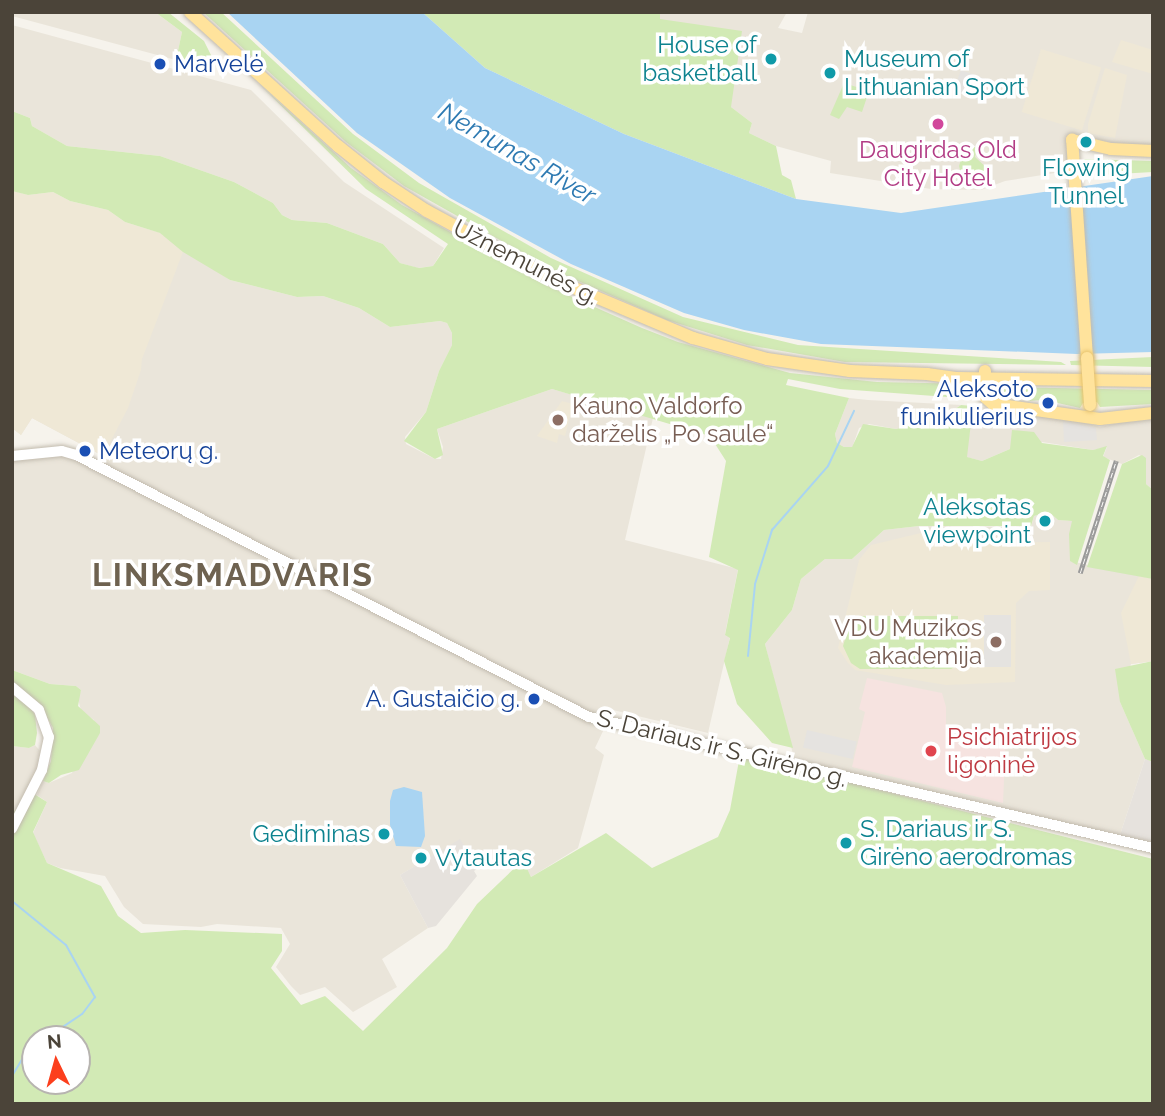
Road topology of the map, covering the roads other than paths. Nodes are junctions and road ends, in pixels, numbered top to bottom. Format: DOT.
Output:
graph roads {
  1 [pos="190,12"];
  2 [pos="1153,151"];
  3 [pos="1153,373"];
  4 [pos="984,374"];
  5 [pos="1004,379"];
  6 [pos="1153,382"];
  7 [pos="984,396"];
  8 [pos="1090,411"];
  9 [pos="1153,413"];
  10 [pos="12,456"];
  11 [pos="12,687"];
  12 [pos="12,829"];
  13 [pos="1153,848"];
  1 -- 4 [label="main road, Užnemunės g."];
  2 -- 8 [label="main road, bridge"];
  3 -- 4 [label="main road"];
  4 -- 5 [label="main road"];
  4 -- 7 [label="main road"];
  5 -- 6 [label="main road"];
  5 -- 7 [label="main road"];
  7 -- 8 [label="main road"];
  8 -- 9 [label="main road"];
  10 -- 13 [label="street, S. Dariaus ir S. Girėno g."];
  11 -- 12 [label="street"];
}
